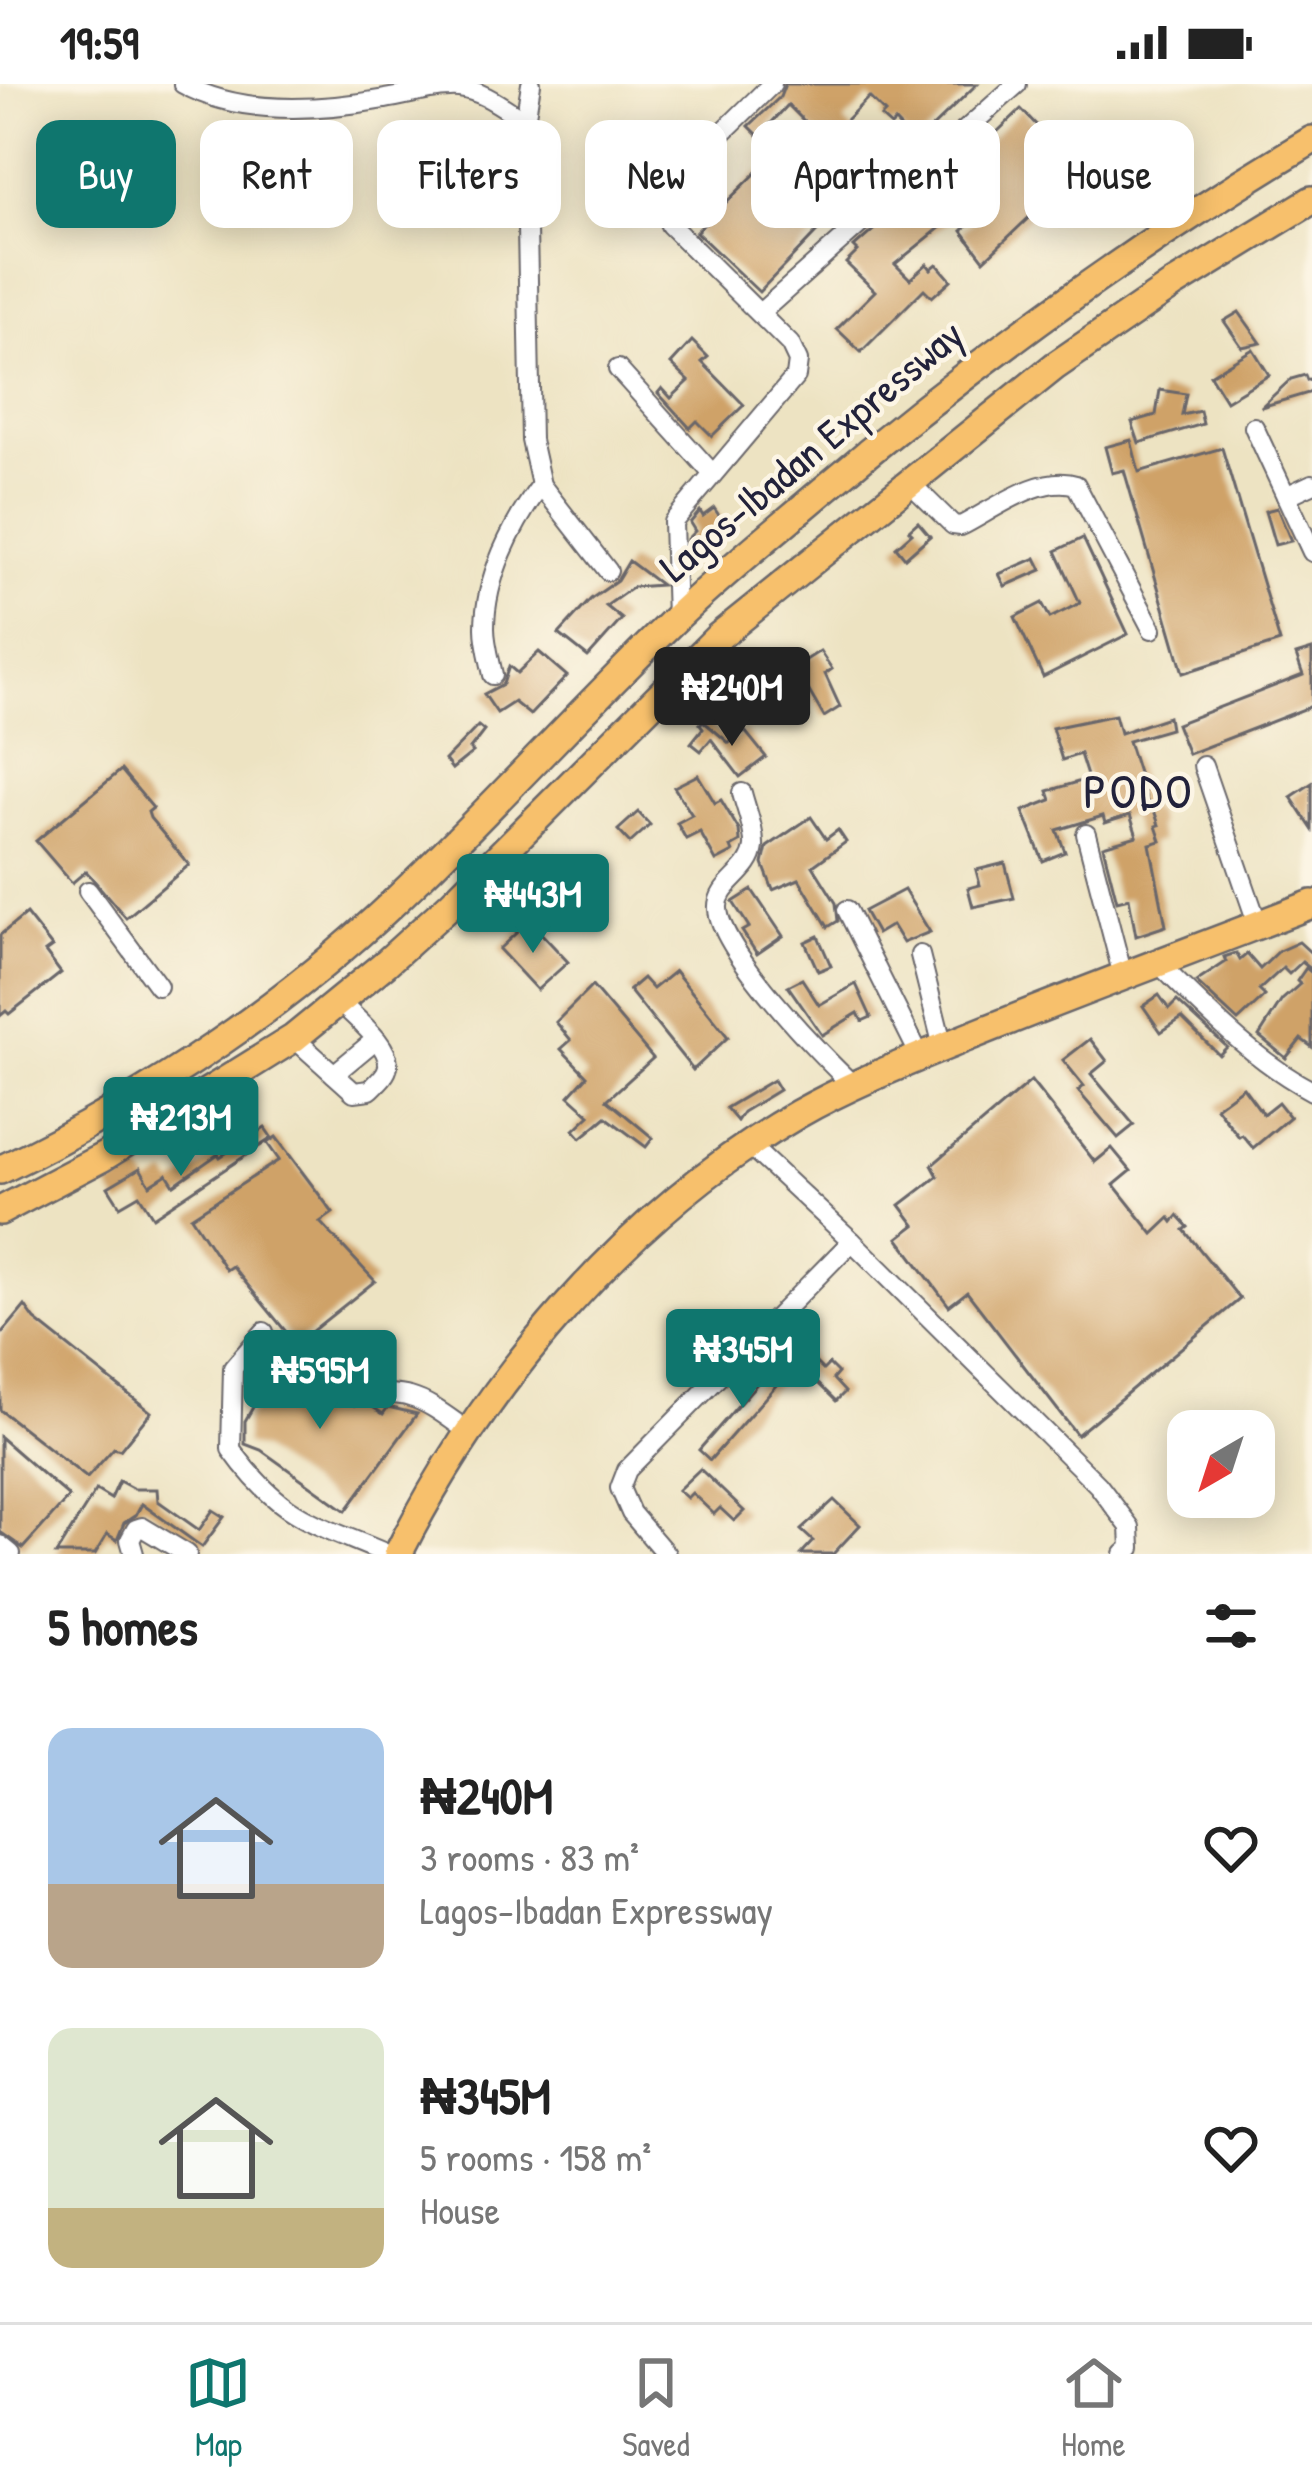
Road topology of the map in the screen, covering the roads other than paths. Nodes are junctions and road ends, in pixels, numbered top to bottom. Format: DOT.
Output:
graph roads {
  1 [pos="183,84"];
  2 [pos="531,84"];
  3 [pos="772,84"];
  4 [pos="1017,84"];
  5 [pos="523,120"];
  6 [pos="525,120"];
  7 [pos="1312,140"];
  8 [pos="1312,200"];
  9 [pos="527,228"];
  10 [pos="760,314"];
  11 [pos="618,370"];
  12 [pos="1254,427"];
  13 [pos="711,472"];
  14 [pos="909,482"];
  15 [pos="1312,484"];
  16 [pos="541,485"];
  17 [pos="1286,496"];
  18 [pos="1312,552"];
  19 [pos="608,571"];
  20 [pos="676,618"];
  21 [pos="1152,629"];
  22 [pos="493,676"];
  23 [pos="1203,766"];
  24 [pos="742,793"];
  25 [pos="1086,833"];
  26 [pos="88,891"];
  27 [pos="1312,904"];
  28 [pos="847,910"];
  29 [pos="1258,925"];
  30 [pos="920,956"];
  31 [pos="1156,962"];
  32 [pos="1123,976"];
  33 [pos="158,986"];
  34 [pos="340,1002"];
  35 [pos="295,1038"];
  36 [pos="374,1040"];
  37 [pos="932,1051"];
  38 [pos="334,1074"];
  39 [pos="853,1085"];
  40 [pos="1312,1091"];
  41 [pos="748,1145"];
  42 [pos="0,1170"];
  43 [pos="0,1211"];
  44 [pos="852,1241"];
  45 [pos="264,1332"];
  46 [pos="352,1384"];
  47 [pos="470,1433"];
  48 [pos="0,1545"];
  49 [pos="11,1554"];
  50 [pos="134,1554"];
  51 [pos="187,1554"];
  52 [pos="387,1554"];
  53 [pos="398,1554"];
  54 [pos="666,1554"];
  55 [pos="1124,1554"];
  1 -- 5 [label="street"];
  2 -- 6 [label="street"];
  3 -- 10 [label="street"];
  4 -- 10 [label="street"];
  7 -- 20 [label="highway, Lagos-Ibadan Expressway"];
  8 -- 14 [label="highway, Lagos-Ibadan Expressway"];
  9 -- 16 [label="street"];
  10 -- 13 [label="street"];
  11 -- 13 [label="street"];
  12 -- 17 [label="street"];
  13 -- 20 [label="street"];
  14 -- 21 [label="street"];
  14 -- 34 [label="highway, Lagos-Ibadan Expressway"];
  15 -- 17 [label="street"];
  16 -- 19 [label="street"];
  16 -- 22 [label="street"];
  17 -- 18 [label="street"];
  20 -- 42 [label="highway, Lagos-Ibadan Expressway"];
  23 -- 29 [label="street"];
  24 -- 39 [label="street"];
  25 -- 32 [label="street"];
  26 -- 33 [label="street"];
  27 -- 29 [label="highway"];
  28 -- 37 [label="street"];
  29 -- 31 [label="highway"];
  30 -- 37 [label="street"];
  31 -- 32 [label="highway"];
  31 -- 40 [label="street"];
  32 -- 37 [label="highway"];
  34 -- 35 [label="highway, Lagos-Ibadan Expressway"];
  34 -- 36 [label="street"];
  35 -- 38 [label="street"];
  35 -- 43 [label="highway, Lagos-Ibadan Expressway"];
  36 -- 38 [label="street"];
  36 -- 38 [label="street"];
  37 -- 39 [label="highway"];
  39 -- 41 [label="highway"];
  41 -- 44 [label="street"];
  41 -- 47 [label="highway"];
  44 -- 54 [label="street"];
  44 -- 55 [label="street"];
  45 -- 52 [label="street"];
  46 -- 47 [label="street"];
  47 -- 53 [label="highway"];
  48 -- 49 [label="street"];
  50 -- 51 [label="street"];
}
